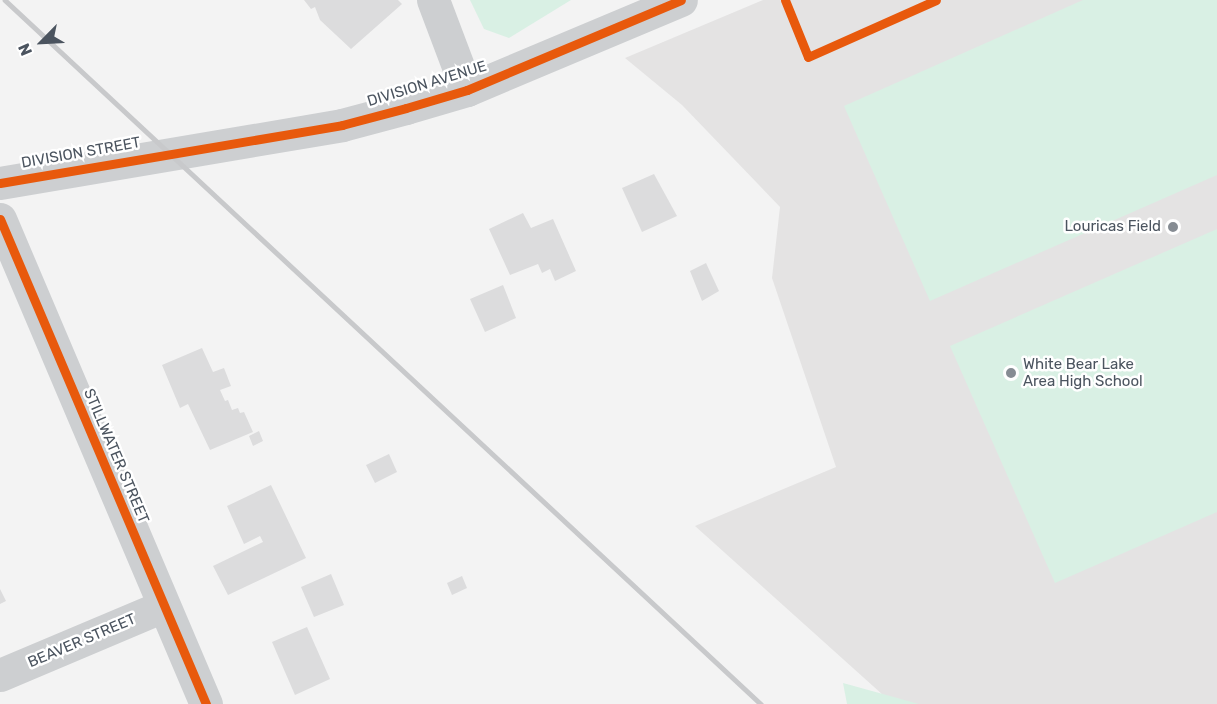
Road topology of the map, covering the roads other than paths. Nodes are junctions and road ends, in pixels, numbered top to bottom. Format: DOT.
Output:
graph roads {
  1 [pos="433,0"];
  2 [pos="681,0"];
  3 [pos="467,90"];
  4 [pos="168,152"];
  5 [pos="0,183"];
  6 [pos="0,219"];
  7 [pos="163,606"];
  8 [pos="0,675"];
  9 [pos="206,704"];
  1 -- 3 [label="street"];
  2 -- 3 [label="street, DIVISION AVENUE"];
  3 -- 4 [label="street, DIVISION AVENUE"];
  4 -- 5 [label="street, DIVISION STREET"];
  6 -- 7 [label="street, STILLWATER STREET"];
  7 -- 8 [label="street, BEAVER STREET"];
  7 -- 9 [label="street, STILLWATER STREET"];
}
